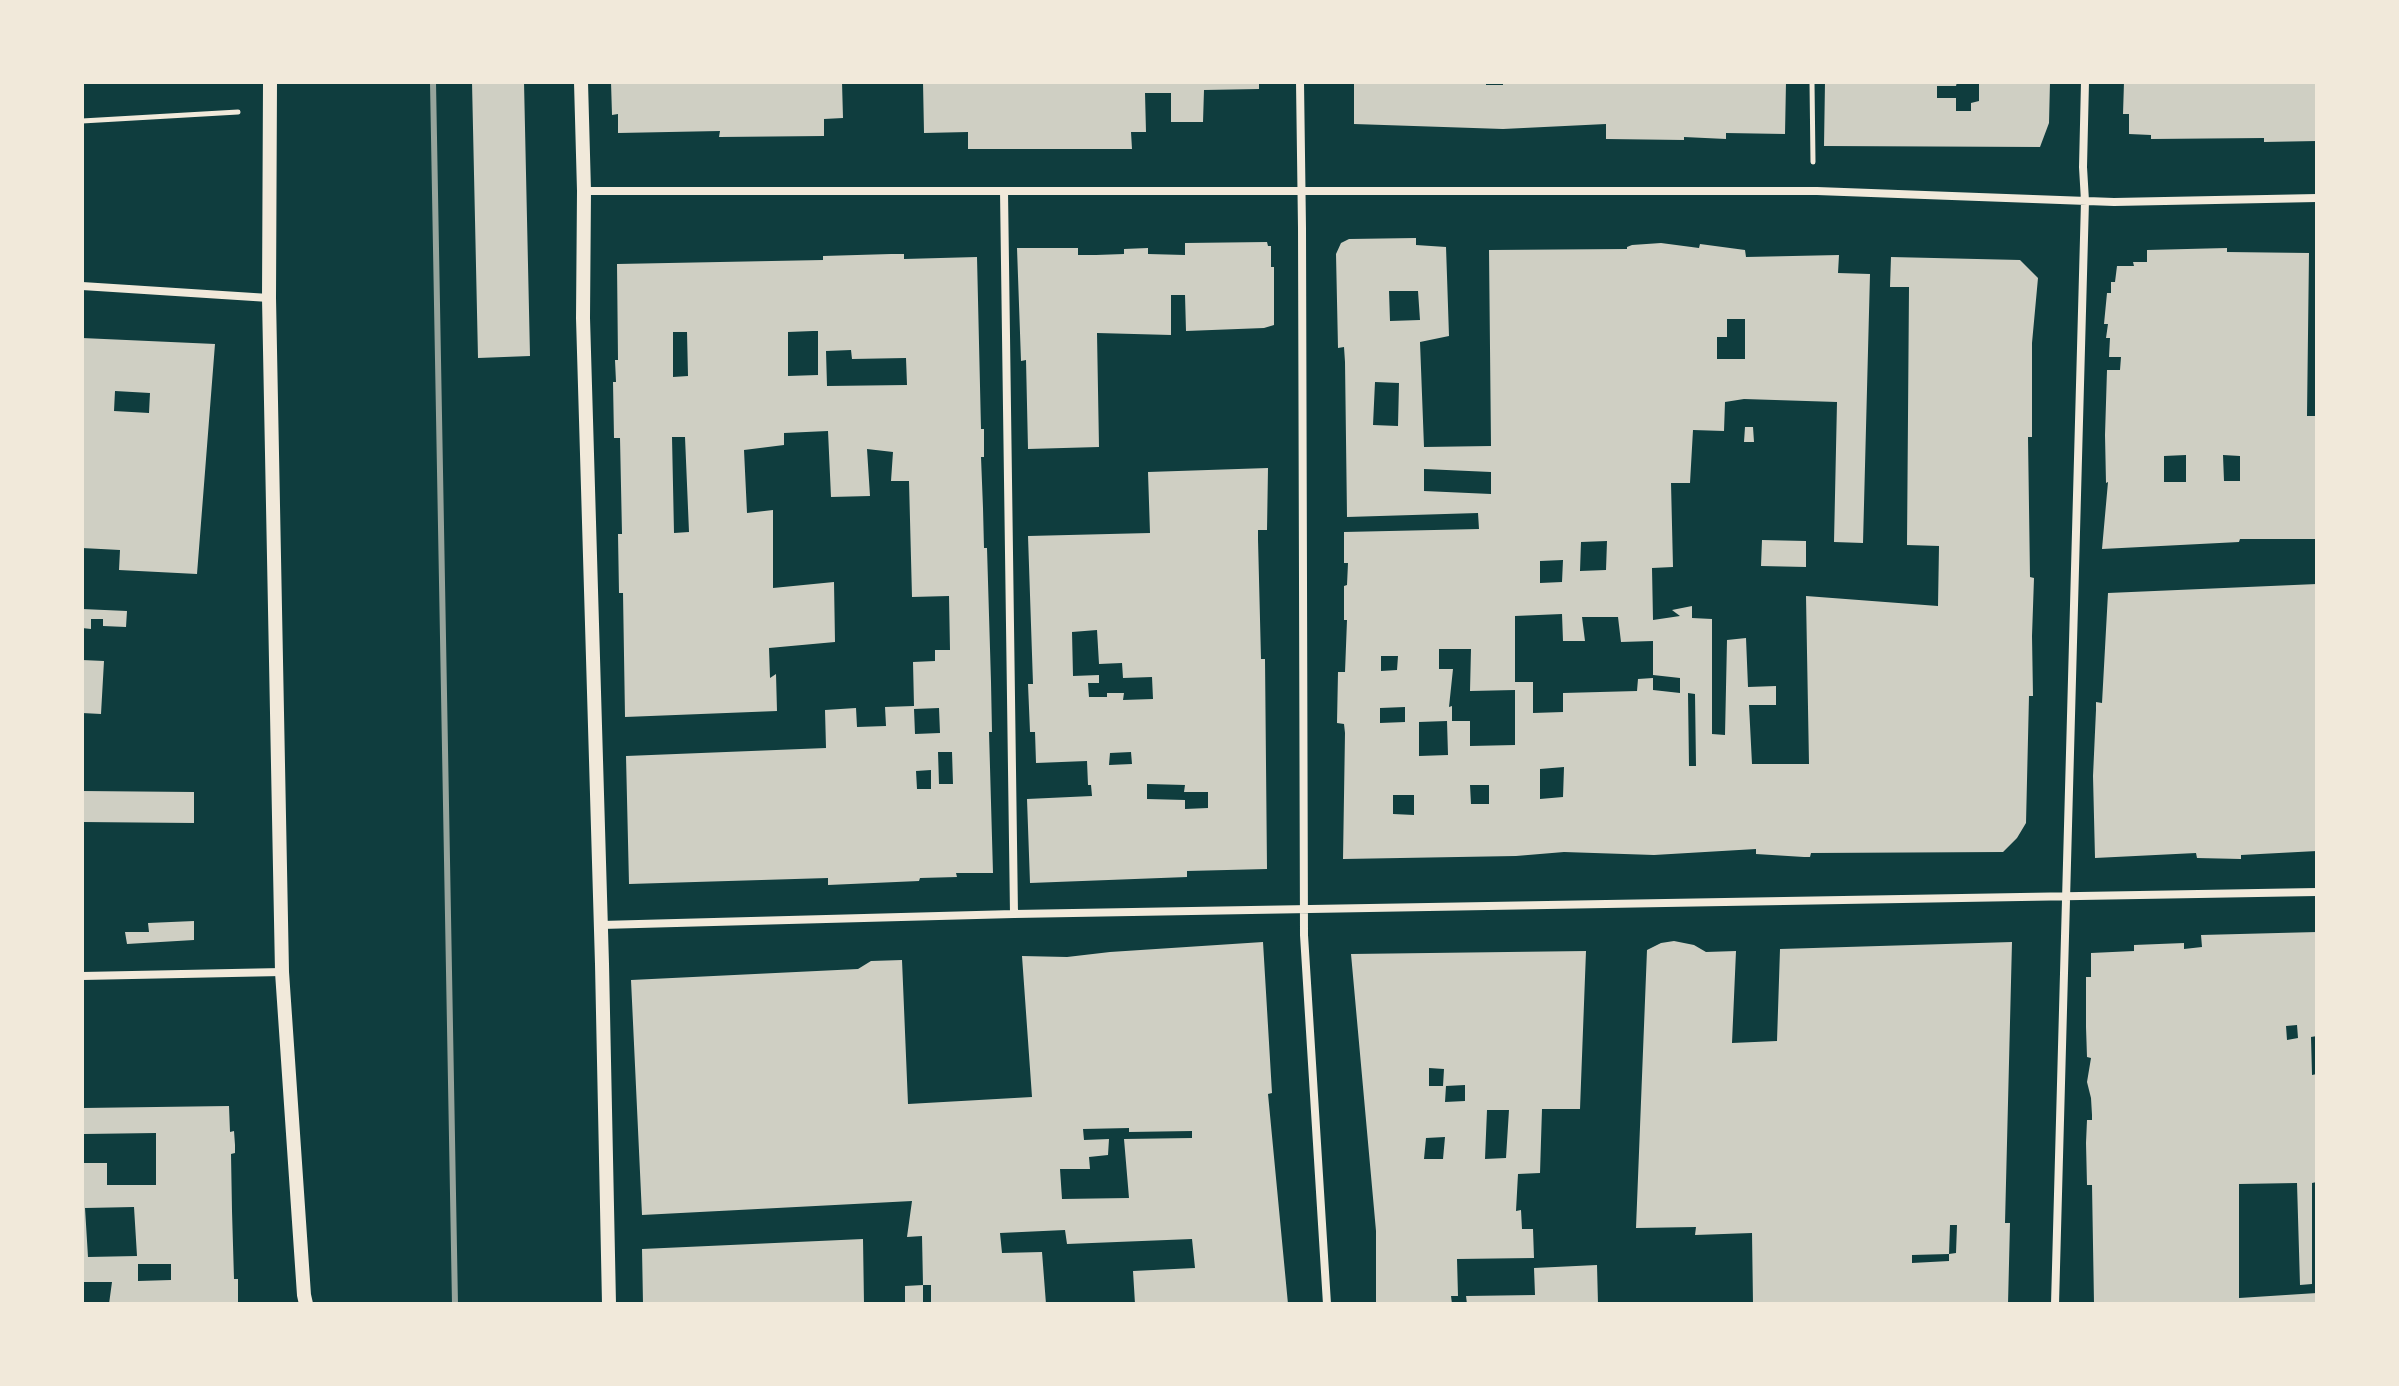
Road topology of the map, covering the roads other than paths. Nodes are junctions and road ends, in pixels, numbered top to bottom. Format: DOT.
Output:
graph roads {
  1 [pos="270,82"];
  2 [pos="581,82"];
  3 [pos="1300,82"];
  4 [pos="2085,82"];
  5 [pos="584,191"];
  6 [pos="1004,191"];
  7 [pos="1302,191"];
  8 [pos="2317,198"];
  9 [pos="2085,201"];
  10 [pos="82,286"];
  11 [pos="269,298"];
  12 [pos="2317,892"];
  13 [pos="2065,896"];
  14 [pos="1304,909"];
  15 [pos="1014,914"];
  16 [pos="601,925"];
  17 [pos="282,972"];
  18 [pos="82,976"];
  19 [pos="306,1304"];
  20 [pos="609,1304"];
  21 [pos="1327,1304"];
  22 [pos="2055,1304"];
  1 -- 11 [label="street"];
  2 -- 5 [label="street"];
  3 -- 7 [label="street"];
  4 -- 9 [label="street"];
  5 -- 6 [label="street"];
  5 -- 16 [label="street"];
  6 -- 7 [label="street"];
  6 -- 15 [label="street"];
  7 -- 9 [label="street"];
  7 -- 14 [label="street"];
  8 -- 9 [label="street"];
  9 -- 13 [label="street"];
  10 -- 11 [label="street"];
  11 -- 17 [label="street"];
  12 -- 13 [label="street"];
  13 -- 14 [label="street"];
  13 -- 22 [label="street"];
  14 -- 15 [label="street"];
  14 -- 21 [label="street"];
  15 -- 16 [label="street"];
  16 -- 20 [label="street"];
  17 -- 18 [label="street"];
  17 -- 19 [label="street"];
}
